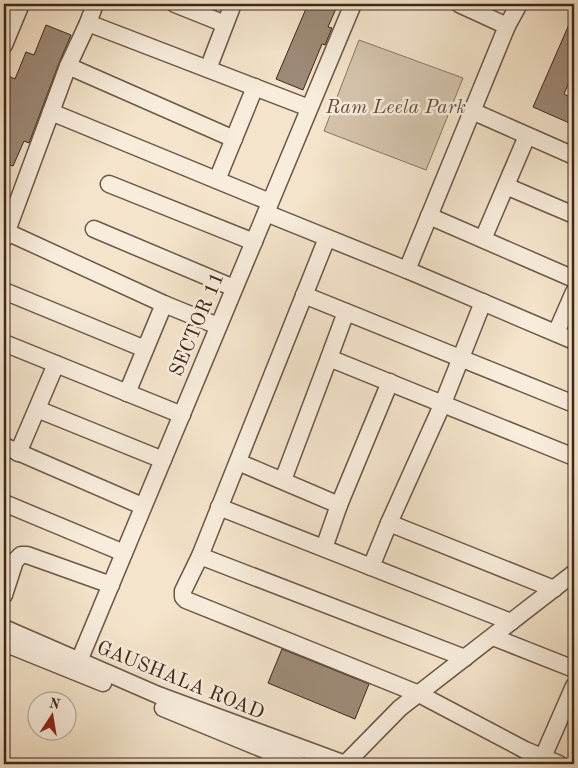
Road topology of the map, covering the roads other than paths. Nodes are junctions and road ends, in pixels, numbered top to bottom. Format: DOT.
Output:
graph roads {
  1 [pos="7,4"];
  2 [pos="21,4"];
  3 [pos="95,4"];
  4 [pos="175,4"];
  5 [pos="233,4"];
  6 [pos="353,4"];
  7 [pos="519,4"];
  8 [pos="465,5"];
  9 [pos="4,12"];
  10 [pos="88,23"];
  11 [pos="225,24"];
  12 [pos="507,26"];
  13 [pos="4,46"];
  14 [pos="68,66"];
  15 [pos="208,69"];
  16 [pos="255,87"];
  17 [pos="309,108"];
  18 [pos="472,111"];
  19 [pos="51,112"];
  20 [pos="527,136"];
  21 [pos="234,139"];
  22 [pos="574,156"];
  23 [pos="217,180"];
  24 [pos="108,184"];
  25 [pos="506,186"];
  26 [pos="268,207"];
  27 [pos="574,215"];
  28 [pos="429,216"];
  29 [pos="94,229"];
  30 [pos="5,235"];
  31 [pos="327,238"];
  32 [pos="483,240"];
  33 [pos="254,242"];
  34 [pos="407,270"];
  35 [pos="574,279"];
  36 [pos="234,288"];
  37 [pos="4,290"];
  38 [pos="574,292"];
  39 [pos="304,295"];
  40 [pos="483,302"];
  41 [pos="164,304"];
  42 [pos="346,312"];
  43 [pos="218,326"];
  44 [pos="556,333"];
  45 [pos="574,341"];
  46 [pos="4,343"];
  47 [pos="145,349"];
  48 [pos="329,358"];
  49 [pos="460,358"];
  50 [pos="56,364"];
  51 [pos="390,382"];
  52 [pos="127,393"];
  53 [pos="443,403"];
  54 [pos="574,404"];
  55 [pos="37,409"];
  56 [pos="182,415"];
  57 [pos="11,449"];
  58 [pos="574,457"];
  59 [pos="163,460"];
  60 [pos="238,462"];
  61 [pos="283,480"];
  62 [pos="4,503"];
  63 [pos="140,505"];
  64 [pos="339,505"];
  65 [pos="219,507"];
  66 [pos="389,523"];
  67 [pos="324,548"];
  68 [pos="124,552"];
  69 [pos="200,556"];
  70 [pos="372,567"];
  71 [pos="574,573"];
  72 [pos="111,585"];
  73 [pos="554,589"];
  74 [pos="4,595"];
  75 [pos="511,622"];
  76 [pos="4,628"];
  77 [pos="493,637"];
  78 [pos="4,643"];
  79 [pos="465,658"];
  80 [pos="79,661"];
  81 [pos="574,669"];
  82 [pos="574,686"];
  83 [pos="419,694"];
  84 [pos="272,753"];
  85 [pos="543,758"];
  86 [pos="299,764"];
  87 [pos="345,764"];
  88 [pos="560,764"];
  1 -- 9 [label="street"];
  2 -- 13 [label="street"];
  3 -- 10 [label="street"];
  4 -- 11 [label="street"];
  5 -- 11 [label="street"];
  6 -- 17 [label="street, SECTOR 11"];
  7 -- 12 [label="street"];
  8 -- 12 [label="street"];
  10 -- 14 [label="street"];
  10 -- 15 [label="street"];
  11 -- 15 [label="street"];
  12 -- 18 [label="street"];
  14 -- 19 [label="street"];
  14 -- 21 [label="street"];
  15 -- 16 [label="street"];
  16 -- 17 [label="street"];
  16 -- 21 [label="street"];
  17 -- 26 [label="street, SECTOR 11"];
  18 -- 20 [label="street"];
  18 -- 28 [label="street"];
  19 -- 23 [label="street"];
  19 -- 30 [label="street"];
  20 -- 22 [label="street"];
  20 -- 25 [label="street"];
  21 -- 23 [label="street"];
  23 -- 26 [label="street"];
  24 -- 33 [label="street"];
  25 -- 27 [label="street"];
  25 -- 32 [label="street"];
  26 -- 31 [label="street"];
  26 -- 33 [label="street, SECTOR 11"];
  28 -- 32 [label="street"];
  28 -- 34 [label="street"];
  29 -- 36 [label="street"];
  30 -- 41 [label="street"];
  31 -- 34 [label="street"];
  31 -- 39 [label="street"];
  32 -- 35 [label="street"];
  33 -- 36 [label="street, SECTOR 11"];
  34 -- 40 [label="street"];
  36 -- 43 [label="street, SECTOR 11"];
  37 -- 47 [label="street"];
  38 -- 44 [label="street"];
  39 -- 42 [label="street"];
  39 -- 60 [label="street"];
  40 -- 44 [label="street"];
  40 -- 49 [label="street"];
  41 -- 43 [label="street"];
  41 -- 47 [label="street"];
  42 -- 48 [label="street"];
  42 -- 49 [label="street"];
  43 -- 56 [label="street, SECTOR 11"];
  44 -- 45 [label="street"];
  46 -- 50 [label="street"];
  47 -- 52 [label="street"];
  48 -- 51 [label="street"];
  48 -- 61 [label="street"];
  49 -- 53 [label="street"];
  49 -- 54 [label="street"];
  50 -- 52 [label="street"];
  50 -- 55 [label="street"];
  51 -- 53 [label="street"];
  51 -- 64 [label="street"];
  52 -- 56 [label="street"];
  53 -- 58 [label="street"];
  53 -- 66 [label="street"];
  55 -- 57 [label="street"];
  55 -- 59 [label="street"];
  56 -- 59 [label="street, SECTOR 11"];
  57 -- 63 [label="street"];
  59 -- 68 [label="street, SECTOR 11"];
  60 -- 61 [label="street"];
  60 -- 65 [label="street"];
  61 -- 64 [label="street"];
  62 -- 68 [label="street"];
  64 -- 67 [label="street"];
  65 -- 67 [label="street"];
  65 -- 69 [label="street"];
  66 -- 70 [label="street"];
  66 -- 73 [label="street"];
  67 -- 70 [label="street"];
  68 -- 72 [label="street, SECTOR 11"];
  69 -- 79 [label="street"];
  69 -- 83 [label="street"];
  70 -- 75 [label="street"];
  71 -- 73 [label="street"];
  72 -- 74 [label="street"];
  72 -- 80 [label="street, SECTOR 11"];
  73 -- 75 [label="street"];
  75 -- 77 [label="street"];
  76 -- 80 [label="street, GAUSHALA ROAD"];
  77 -- 79 [label="street"];
  77 -- 81 [label="street"];
  78 -- 84 [label="street, GAUSHALA ROAD"];
  79 -- 83 [label="street"];
  80 -- 84 [label="street, GAUSHALA ROAD"];
  82 -- 85 [label="street"];
  83 -- 85 [label="street"];
  83 -- 87 [label="street"];
  84 -- 86 [label="street, GAUSHALA ROAD"];
  84 -- 87 [label="street, GAUSHALA ROAD"];
  85 -- 88 [label="street"];
}
